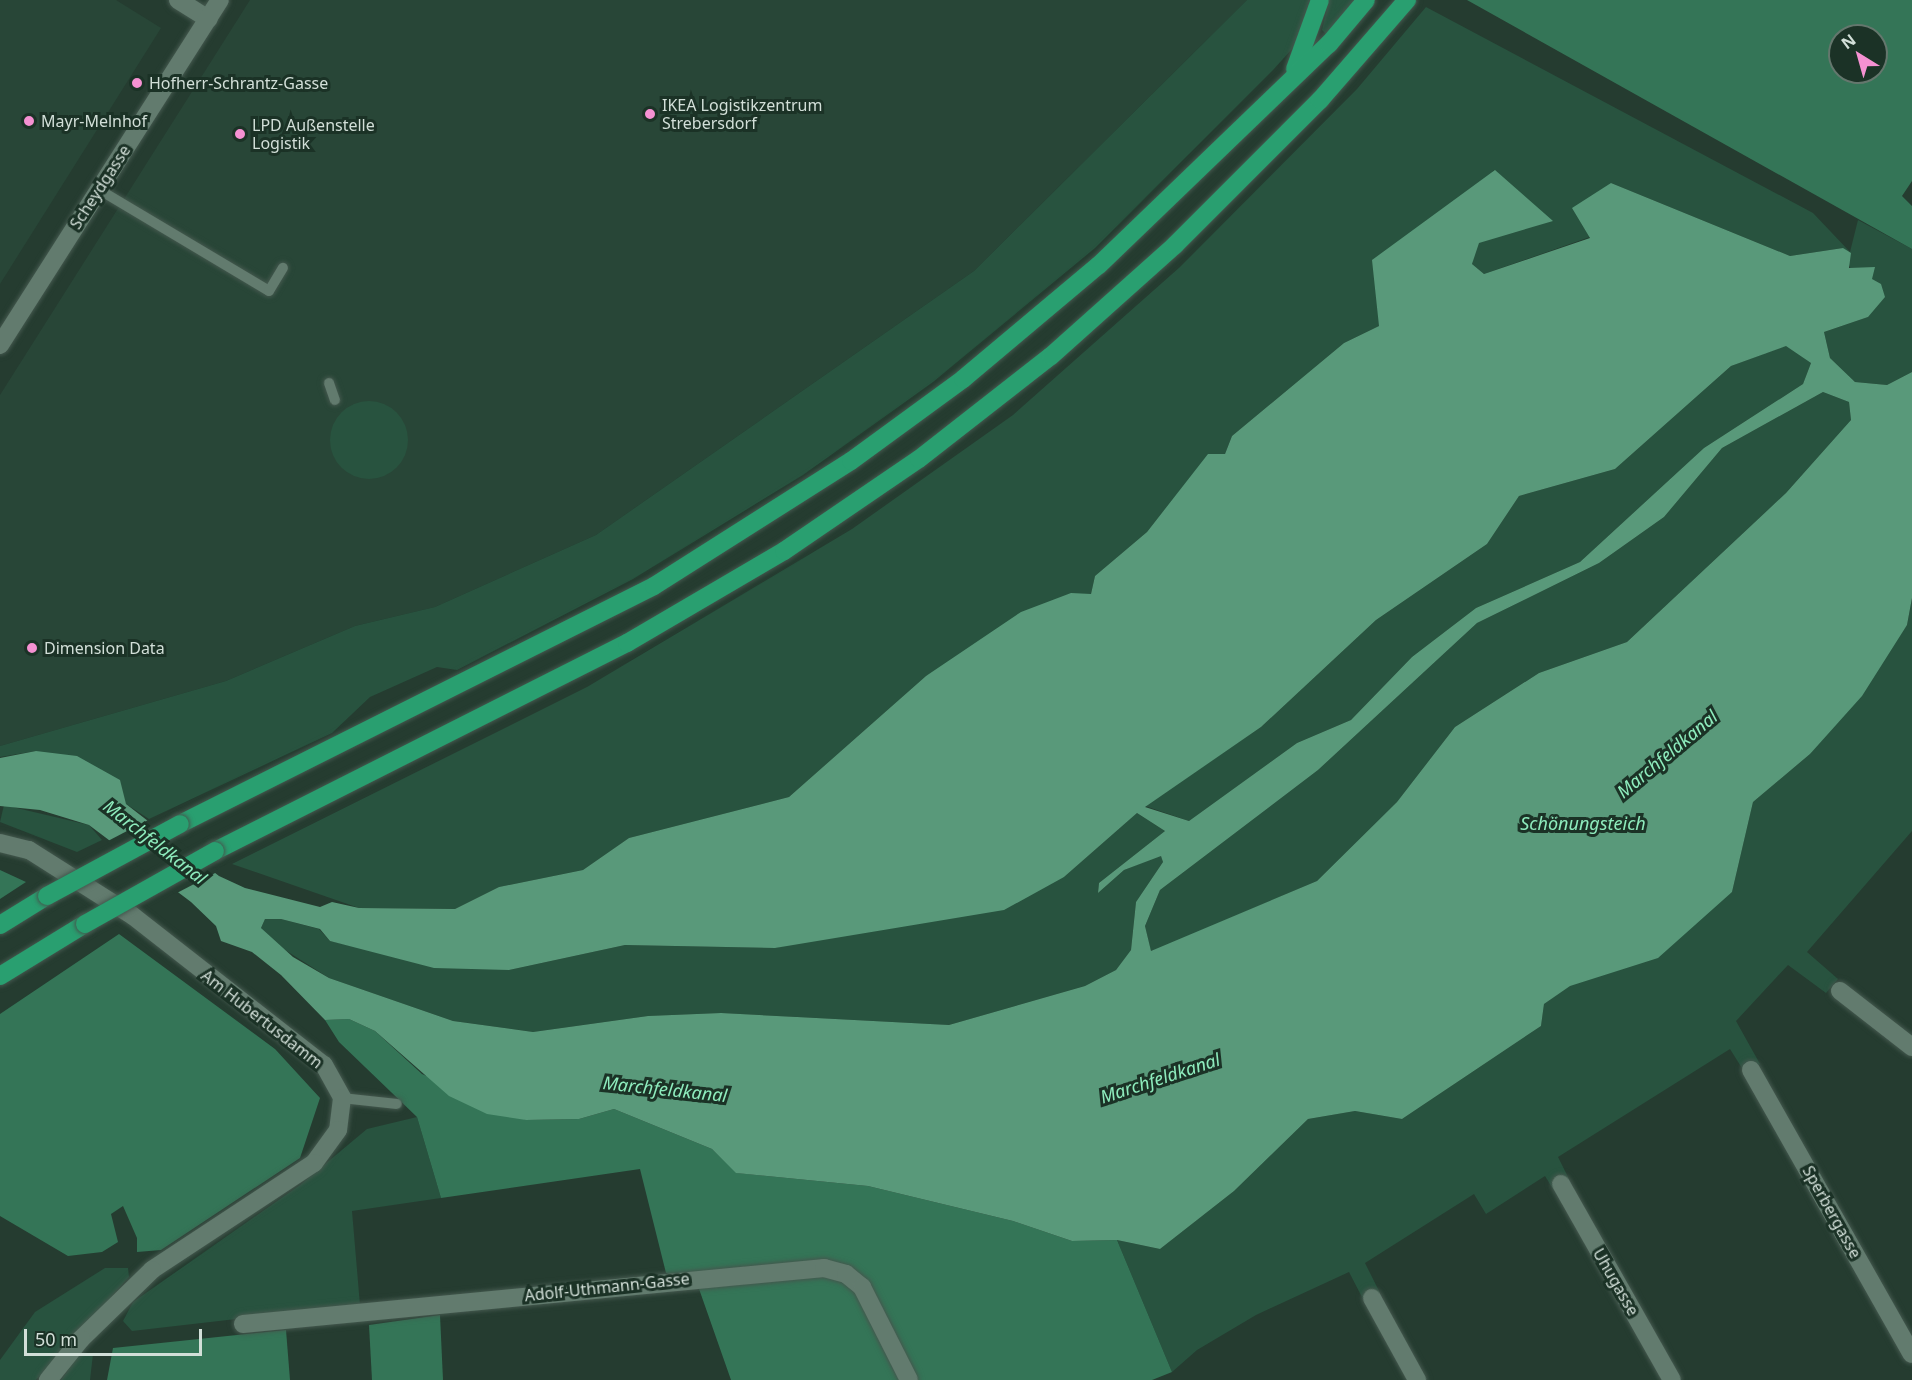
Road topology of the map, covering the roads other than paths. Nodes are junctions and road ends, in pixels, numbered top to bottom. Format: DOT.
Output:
graph roads {
  1 [pos="178,0"];
  2 [pos="220,0"];
  3 [pos="1320,0"];
  4 [pos="1366,0"];
  5 [pos="1407,0"];
  6 [pos="208,19"];
  7 [pos="1291,76"];
  8 [pos="98,189"];
  9 [pos="283,268"];
  10 [pos="0,345"];
  11 [pos="329,383"];
  12 [pos="335,400"];
  13 [pos="0,843"];
  14 [pos="0,925"];
  15 [pos="34,957"];
  16 [pos="0,976"];
  17 [pos="0,991"];
  18 [pos="1840,991"];
  19 [pos="1912,1047"];
  20 [pos="1751,1070"];
  21 [pos="342,1098"];
  22 [pos="397,1104"];
  23 [pos="1561,1184"];
  24 [pos="1372,1298"];
  25 [pos="243,1324"];
  26 [pos="1912,1354"];
  27 [pos="48,1380"];
  28 [pos="909,1380"];
  29 [pos="1417,1380"];
  30 [pos="1672,1380"];
  1 -- 6 [label="street"];
  2 -- 6 [label="street, Scheydgasse"];
  3 -- 7 [label="highway"];
  4 -- 7 [label="highway"];
  5 -- 15 [label="highway, bridge"];
  6 -- 8 [label="street, Scheydgasse"];
  7 -- 14 [label="highway, bridge"];
  8 -- 9 [label="lane"];
  8 -- 10 [label="street, Scheydgasse"];
  11 -- 12 [label="lane"];
  13 -- 21 [label="street, Am Hubertusdamm"];
  15 -- 16 [label="highway"];
  15 -- 17 [label="highway"];
  18 -- 19 [label="street"];
  20 -- 26 [label="street, Sperbergasse"];
  21 -- 22 [label="lane"];
  21 -- 27 [label="street"];
  23 -- 30 [label="street, Uhugasse"];
  24 -- 29 [label="street"];
  25 -- 28 [label="street, Adolf-Uthmann-Gasse"];
}
